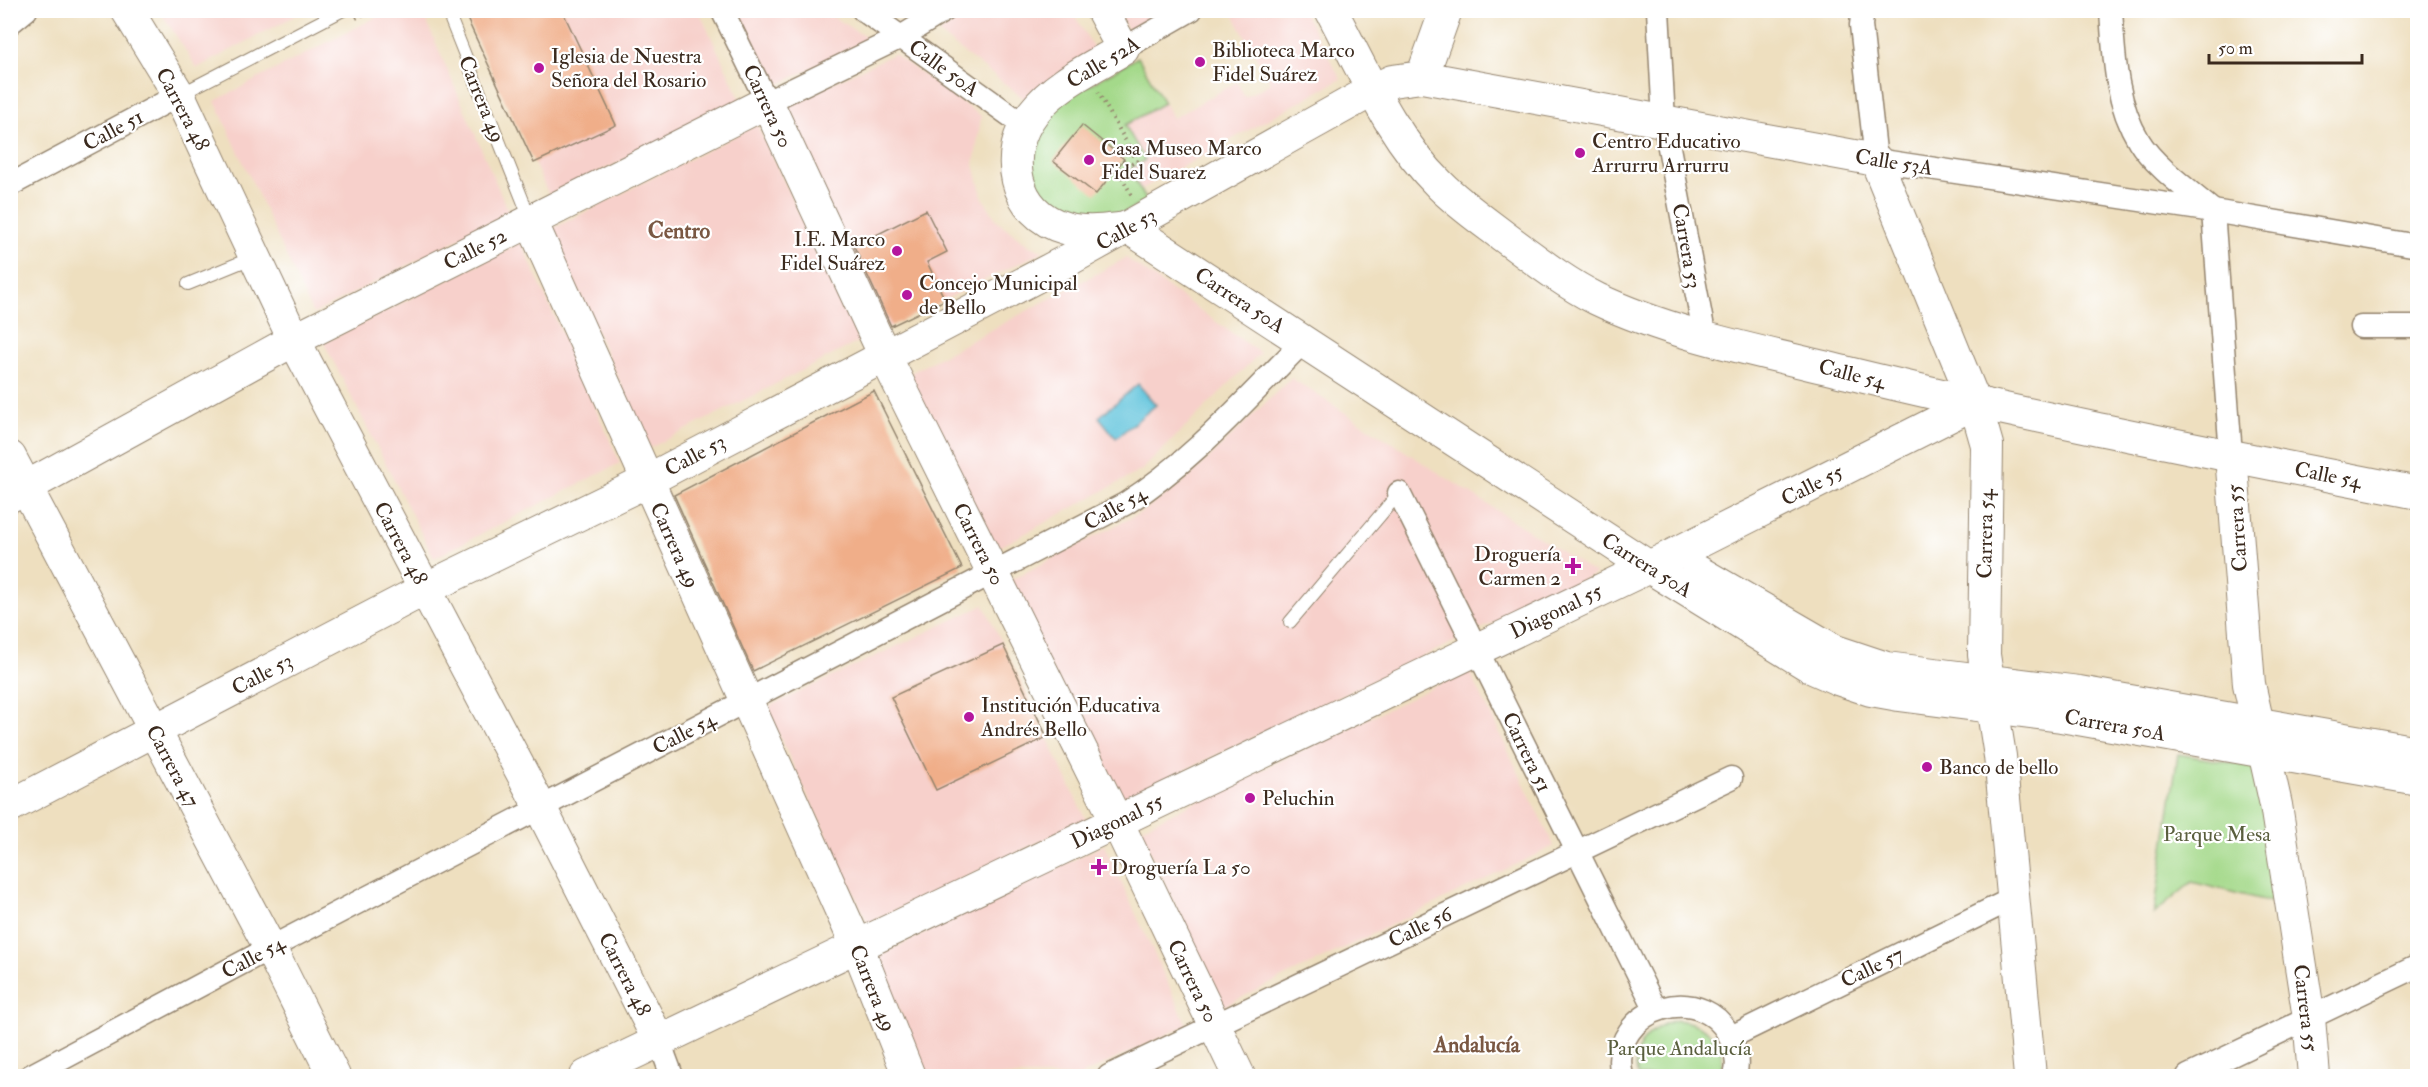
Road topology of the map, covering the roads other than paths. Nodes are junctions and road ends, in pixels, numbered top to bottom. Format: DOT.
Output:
graph roads {
  1 [pos="26,10"];
  2 [pos="127,10"];
  3 [pos="343,10"];
  4 [pos="447,10"];
  5 [pos="722,10"];
  6 [pos="863,10"];
  7 [pos="945,10"];
  8 [pos="1102,10"];
  9 [pos="1191,10"];
  10 [pos="1331,10"];
  11 [pos="1446,10"];
  12 [pos="1658,10"];
  13 [pos="1863,10"];
  14 [pos="2110,10"];
  15 [pos="10,23"];
  16 [pos="901,37"];
  17 [pos="1123,48"];
  18 [pos="1422,77"];
  19 [pos="1373,90"];
  20 [pos="179,95"];
  21 [pos="767,102"];
  22 [pos="1664,121"];
  23 [pos="1025,126"];
  24 [pos="1876,160"];
  25 [pos="10,184"];
  26 [pos="2213,211"];
  27 [pos="1132,215"];
  28 [pos="531,221"];
  29 [pos="2418,246"];
  30 [pos="255,256"];
  31 [pos="188,284"];
  32 [pos="2361,327"];
  33 [pos="2418,327"];
  34 [pos="1705,338"];
  35 [pos="294,340"];
  36 [pos="1304,341"];
  37 [pos="885,356"];
  38 [pos="1975,403"];
  39 [pos="2231,455"];
  40 [pos="10,457"];
  41 [pos="646,481"];
  42 [pos="18,492"];
  43 [pos="1399,493"];
  44 [pos="2418,493"];
  45 [pos="1689,546"];
  46 [pos="1649,567"];
  47 [pos="993,573"];
  48 [pos="425,589"];
  49 [pos="1290,622"];
  50 [pos="1477,649"];
  51 [pos="1991,694"];
  52 [pos="746,701"];
  53 [pos="154,731"];
  54 [pos="2261,738"];
  55 [pos="2418,752"];
  56 [pos="1731,778"];
  57 [pos="2418,779"];
  58 [pos="10,806"];
  59 [pos="540,807"];
  60 [pos="1117,822"];
  61 [pos="1577,852"];
  62 [pos="2014,898"];
  63 [pos="857,946"];
  64 [pos="270,948"];
  65 [pos="2418,966"];
  66 [pos="1656,1010"];
  67 [pos="2309,1018"];
  68 [pos="1215,1026"];
  69 [pos="1731,1037"];
  70 [pos="660,1041"];
  71 [pos="30,1077"];
  72 [pos="334,1077"];
  73 [pos="586,1077"];
  74 [pos="672,1077"];
  75 [pos="909,1077"];
  76 [pos="1109,1077"];
  77 [pos="1239,1077"];
  78 [pos="1622,1077"];
  79 [pos="1735,1077"];
  80 [pos="2030,1077"];
  81 [pos="2188,1077"];
  82 [pos="2314,1077"];
  1 -- 15 [label="street"];
  2 -- 20 [label="street, Carrera 48"];
  3 -- 20 [label="lane, Calle 51"];
  4 -- 28 [label="lane, Carrera 49"];
  5 -- 21 [label="street, Carrera 50"];
  6 -- 16 [label="street, Calle 50A"];
  7 -- 16 [label="street, Calle 52"];
  8 -- 17 [label="street"];
  9 -- 17 [label="street, Calle 52A"];
  10 -- 19 [label="street, Calle 54"];
  11 -- 18 [label="street"];
  12 -- 22 [label="street, Carrera 53"];
  13 -- 24 [label="street, Carrera 54"];
  14 -- 26 [label="street"];
  16 -- 21 [label="street, Calle 52"];
  16 -- 23 [label="street, Calle 50A"];
  17 -- 23 [label="street, Calle 52A"];
  18 -- 19 [label="street, Calle 53A"];
  18 -- 22 [label="street, Calle 53A"];
  19 -- 27 [label="street, Calle 53"];
  19 -- 34 [label="street, Calle 54"];
  20 -- 25 [label="street, Calle 51"];
  20 -- 30 [label="street, Carrera 48"];
  21 -- 28 [label="street, Calle 52"];
  21 -- 37 [label="street, Carrera 50"];
  22 -- 24 [label="street, Calle 53A"];
  22 -- 34 [label="street, Carrera 53"];
  23 -- 27 [label="street"];
  24 -- 26 [label="street, Calle 53A"];
  24 -- 38 [label="street, Carrera 54"];
  26 -- 29 [label="street, Calle 53A"];
  26 -- 39 [label="street, Carrera 55"];
  27 -- 36 [label="street, Carrera 50A"];
  27 -- 37 [label="street, Calle 53"];
  28 -- 35 [label="street, Calle 52"];
  28 -- 41 [label="street, Carrera 49"];
  30 -- 31 [label="lane"];
  30 -- 35 [label="street, Carrera 48"];
  32 -- 33 [label="street"];
  34 -- 38 [label="street, Calle 54"];
  35 -- 42 [label="street, Calle 52"];
  35 -- 48 [label="street, Carrera 48"];
  36 -- 46 [label="street, Carrera 50A"];
  36 -- 47 [label="street, Calle 54"];
  37 -- 41 [label="street, Calle 53"];
  37 -- 47 [label="street, Carrera 50"];
  38 -- 39 [label="street, Calle 54"];
  38 -- 45 [label="street, Calle 55"];
  38 -- 51 [label="street, Carrera 54"];
  39 -- 44 [label="street, Calle 54"];
  39 -- 54 [label="street, Carrera 55"];
  40 -- 42 [label="street, Carrera 47"];
  41 -- 48 [label="street, Calle 53"];
  41 -- 52 [label="street, Carrera 49"];
  42 -- 53 [label="street, Carrera 47"];
  43 -- 49 [label="lane"];
  43 -- 50 [label="street, Carrera 51"];
  45 -- 46 [label="street, Calle 55"];
  45 -- 51 [label="street, Carrera 50A"];
  46 -- 50 [label="street, Diagonal 55"];
  46 -- 51 [label="street, Carrera 50A"];
  47 -- 52 [label="street, Calle 54"];
  47 -- 60 [label="street, Carrera 50"];
  48 -- 53 [label="street, Calle 53"];
  48 -- 59 [label="street, Carrera 48"];
  50 -- 60 [label="street, Diagonal 55"];
  50 -- 61 [label="street, Carrera 51"];
  51 -- 54 [label="street, Carrera 50A"];
  51 -- 62 [label="street, Carrera 54"];
  52 -- 59 [label="street, Calle 54"];
  52 -- 63 [label="street, Carrera 49"];
  53 -- 58 [label="street, Calle 53"];
  53 -- 64 [label="street, Carrera 47"];
  54 -- 55 [label="street, Carrera 50A"];
  54 -- 57 [label="street, Carrera 50A"];
  54 -- 67 [label="street, Carrera 55"];
  56 -- 61 [label="street, Calle 56"];
  59 -- 64 [label="street, Calle 54"];
  59 -- 70 [label="street, Carrera 48"];
  60 -- 63 [label="street, Diagonal 55"];
  60 -- 68 [label="street, Carrera 50"];
  61 -- 66 [label="street, Carrera 51"];
  61 -- 68 [label="street, Calle 56"];
  62 -- 69 [label="street, Calle 57"];
  62 -- 80 [label="street, Carrera 54"];
  63 -- 70 [label="street, Diagonal 55"];
  63 -- 75 [label="street, Carrera 49"];
  64 -- 71 [label="street, Calle 54"];
  64 -- 72 [label="street, Carrera 47"];
  65 -- 67 [label="street"];
  66 -- 69 [label="street"];
  66 -- 78 [label="street"];
  67 -- 81 [label="street"];
  67 -- 82 [label="street, Carrera 55"];
  68 -- 76 [label="street, Calle 56"];
  68 -- 77 [label="street, Carrera 50"];
  69 -- 79 [label="street"];
  70 -- 73 [label="street, Diagonal 55"];
  70 -- 74 [label="street, Carrera 48"];
}
